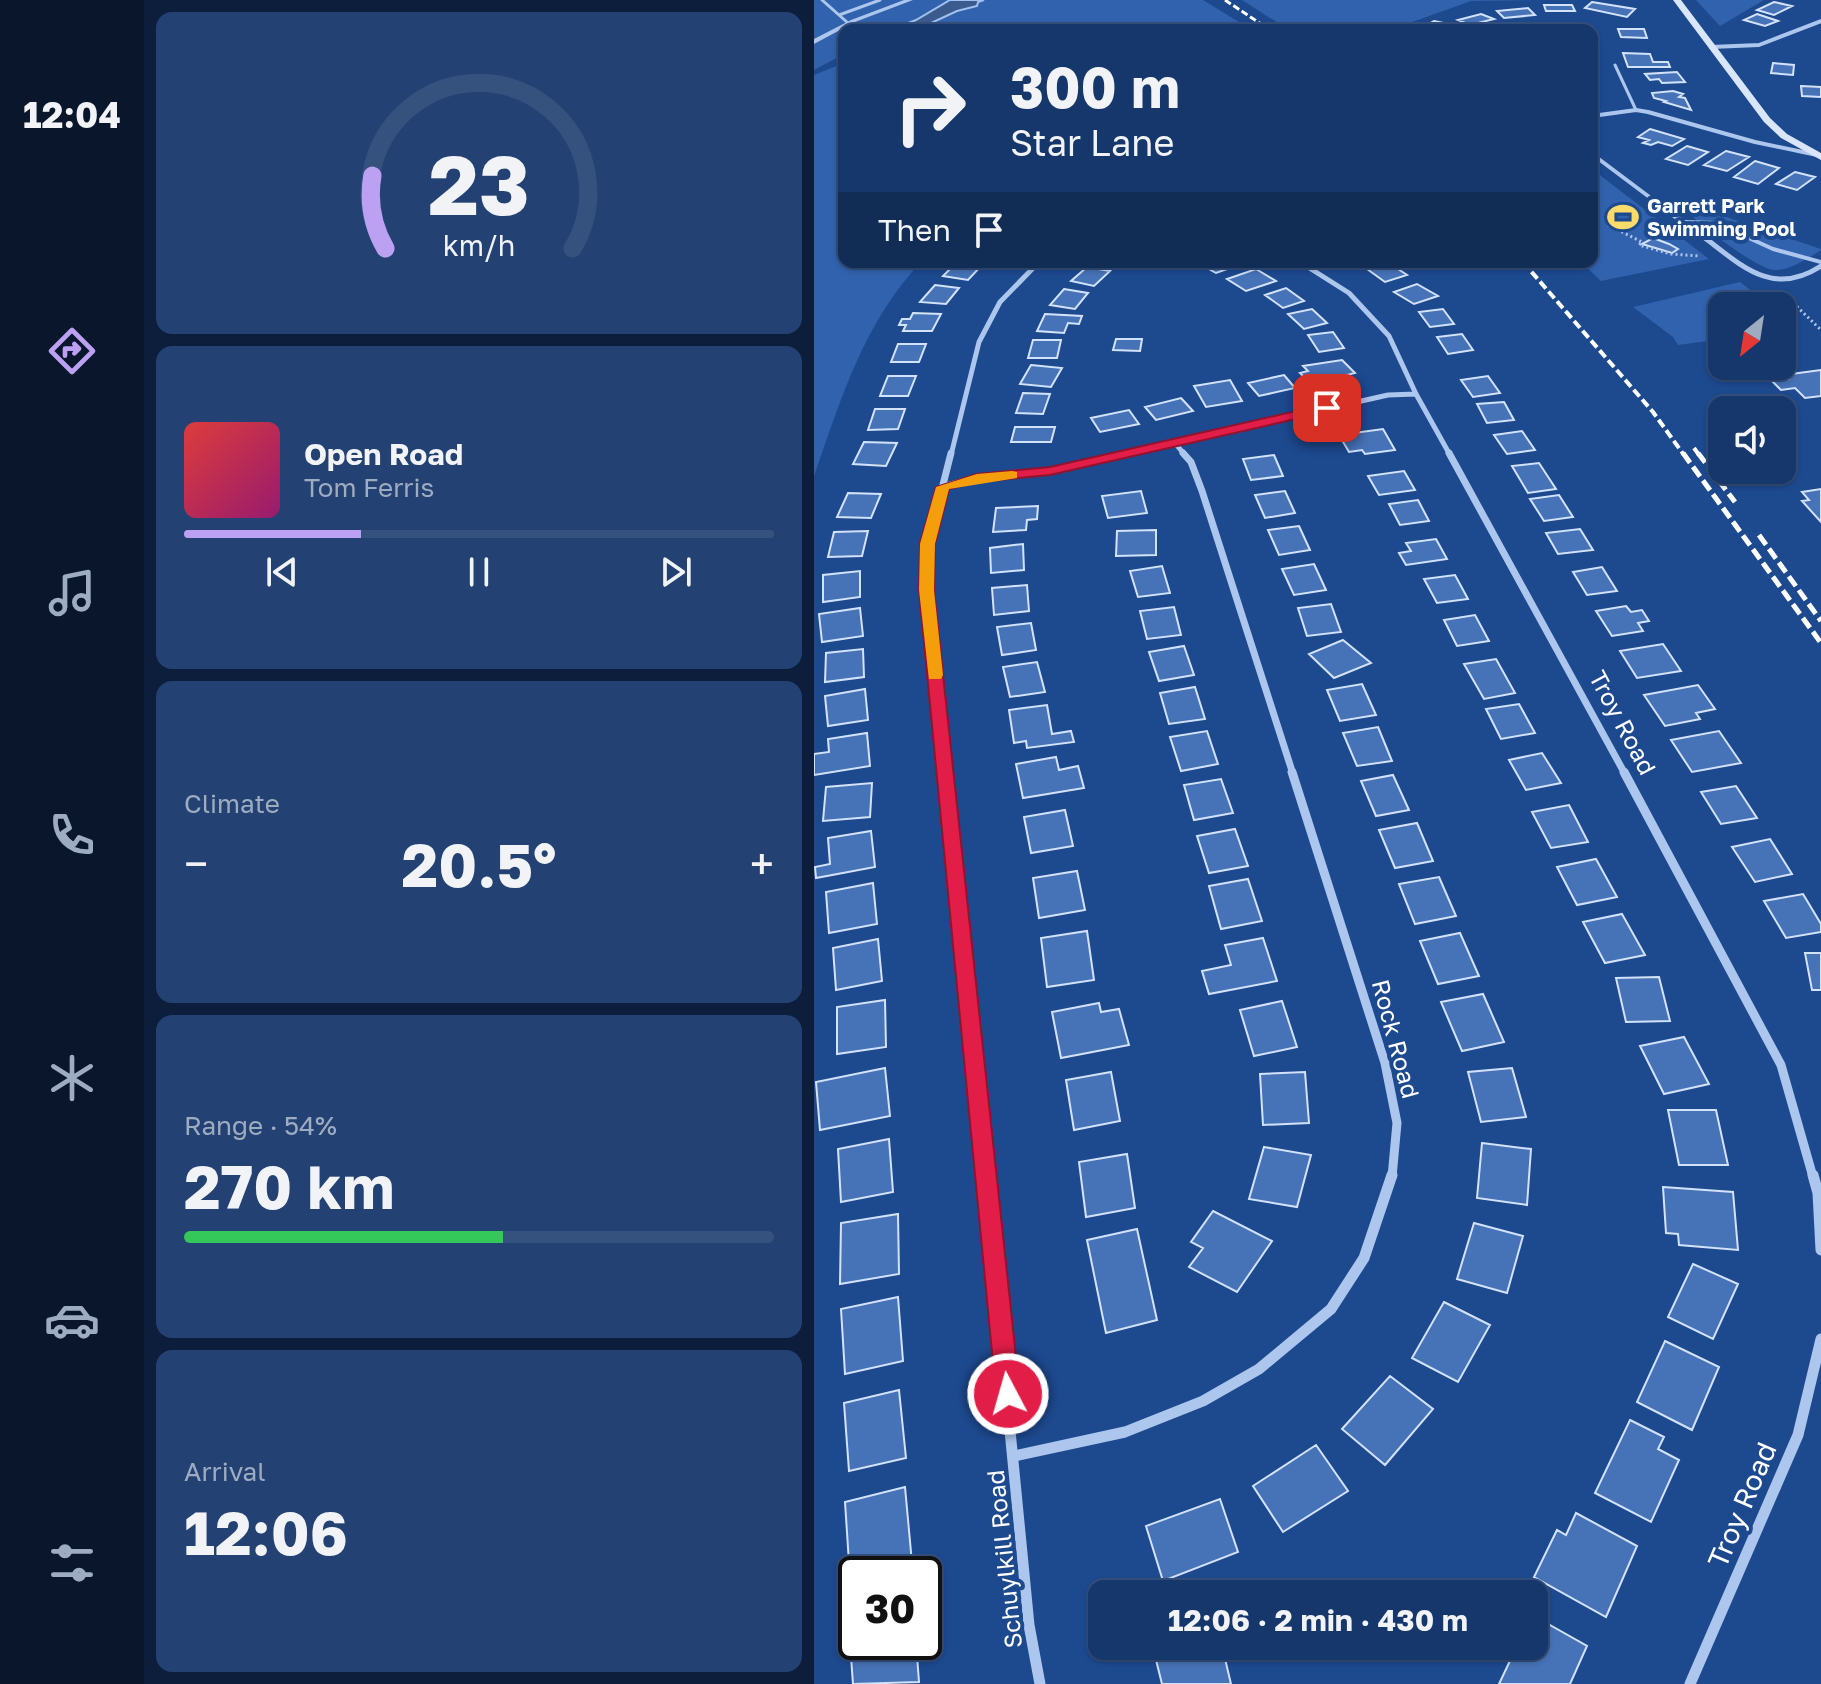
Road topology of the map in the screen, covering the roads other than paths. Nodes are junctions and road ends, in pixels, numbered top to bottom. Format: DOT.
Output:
graph roads {
  1 [pos="822,0"];
  2 [pos="880,0"];
  3 [pos="910,0"];
  4 [pos="1677,0"];
  5 [pos="839,15"];
  6 [pos="848,23"];
  7 [pos="1819,23"];
  8 [pos="838,29"];
  9 [pos="814,42"];
  10 [pos="1711,47"];
  11 [pos="1615,65"];
  12 [pos="1636,110"];
  13 [pos="1598,115"];
  14 [pos="1819,156"];
  15 [pos="1598,158"];
  16 [pos="1683,222"];
  17 [pos="1821,264"];
  18 [pos="1033,268"];
  19 [pos="1309,268"];
  20 [pos="1416,394"];
  21 [pos="1174,442"];
  22 [pos="943,487"];
  23 [pos="1821,1250"];
  24 [pos="1821,1339"];
  25 [pos="1014,1456"];
  26 [pos="1040,1684"];
  27 [pos="1690,1684"];
  1 -- 5 [label="lane"];
  2 -- 5 [label="lane"];
  3 -- 6 [label="street"];
  4 -- 10 [label="main road"];
  5 -- 6 [label="lane"];
  7 -- 10 [label="street"];
  8 -- 9 [label="street"];
  10 -- 14 [label="main road"];
  11 -- 12 [label="lane"];
  12 -- 13 [label="street"];
  12 -- 14 [label="street"];
  15 -- 16 [label="street"];
  16 -- 17 [label="lane"];
  16 -- 17 [label="street"];
  18 -- 22 [label="street, Schuylkill Road"];
  19 -- 20 [label="street, Troy Road"];
  20 -- 21 [label="street"];
  20 -- 23 [label="street, Troy Road"];
  21 -- 22 [label="street"];
  21 -- 25 [label="street, Rock Road"];
  22 -- 25 [label="street, Schuylkill Road"];
  24 -- 27 [label="street, Troy Road"];
  25 -- 26 [label="street, Schuylkill Road"];
}
